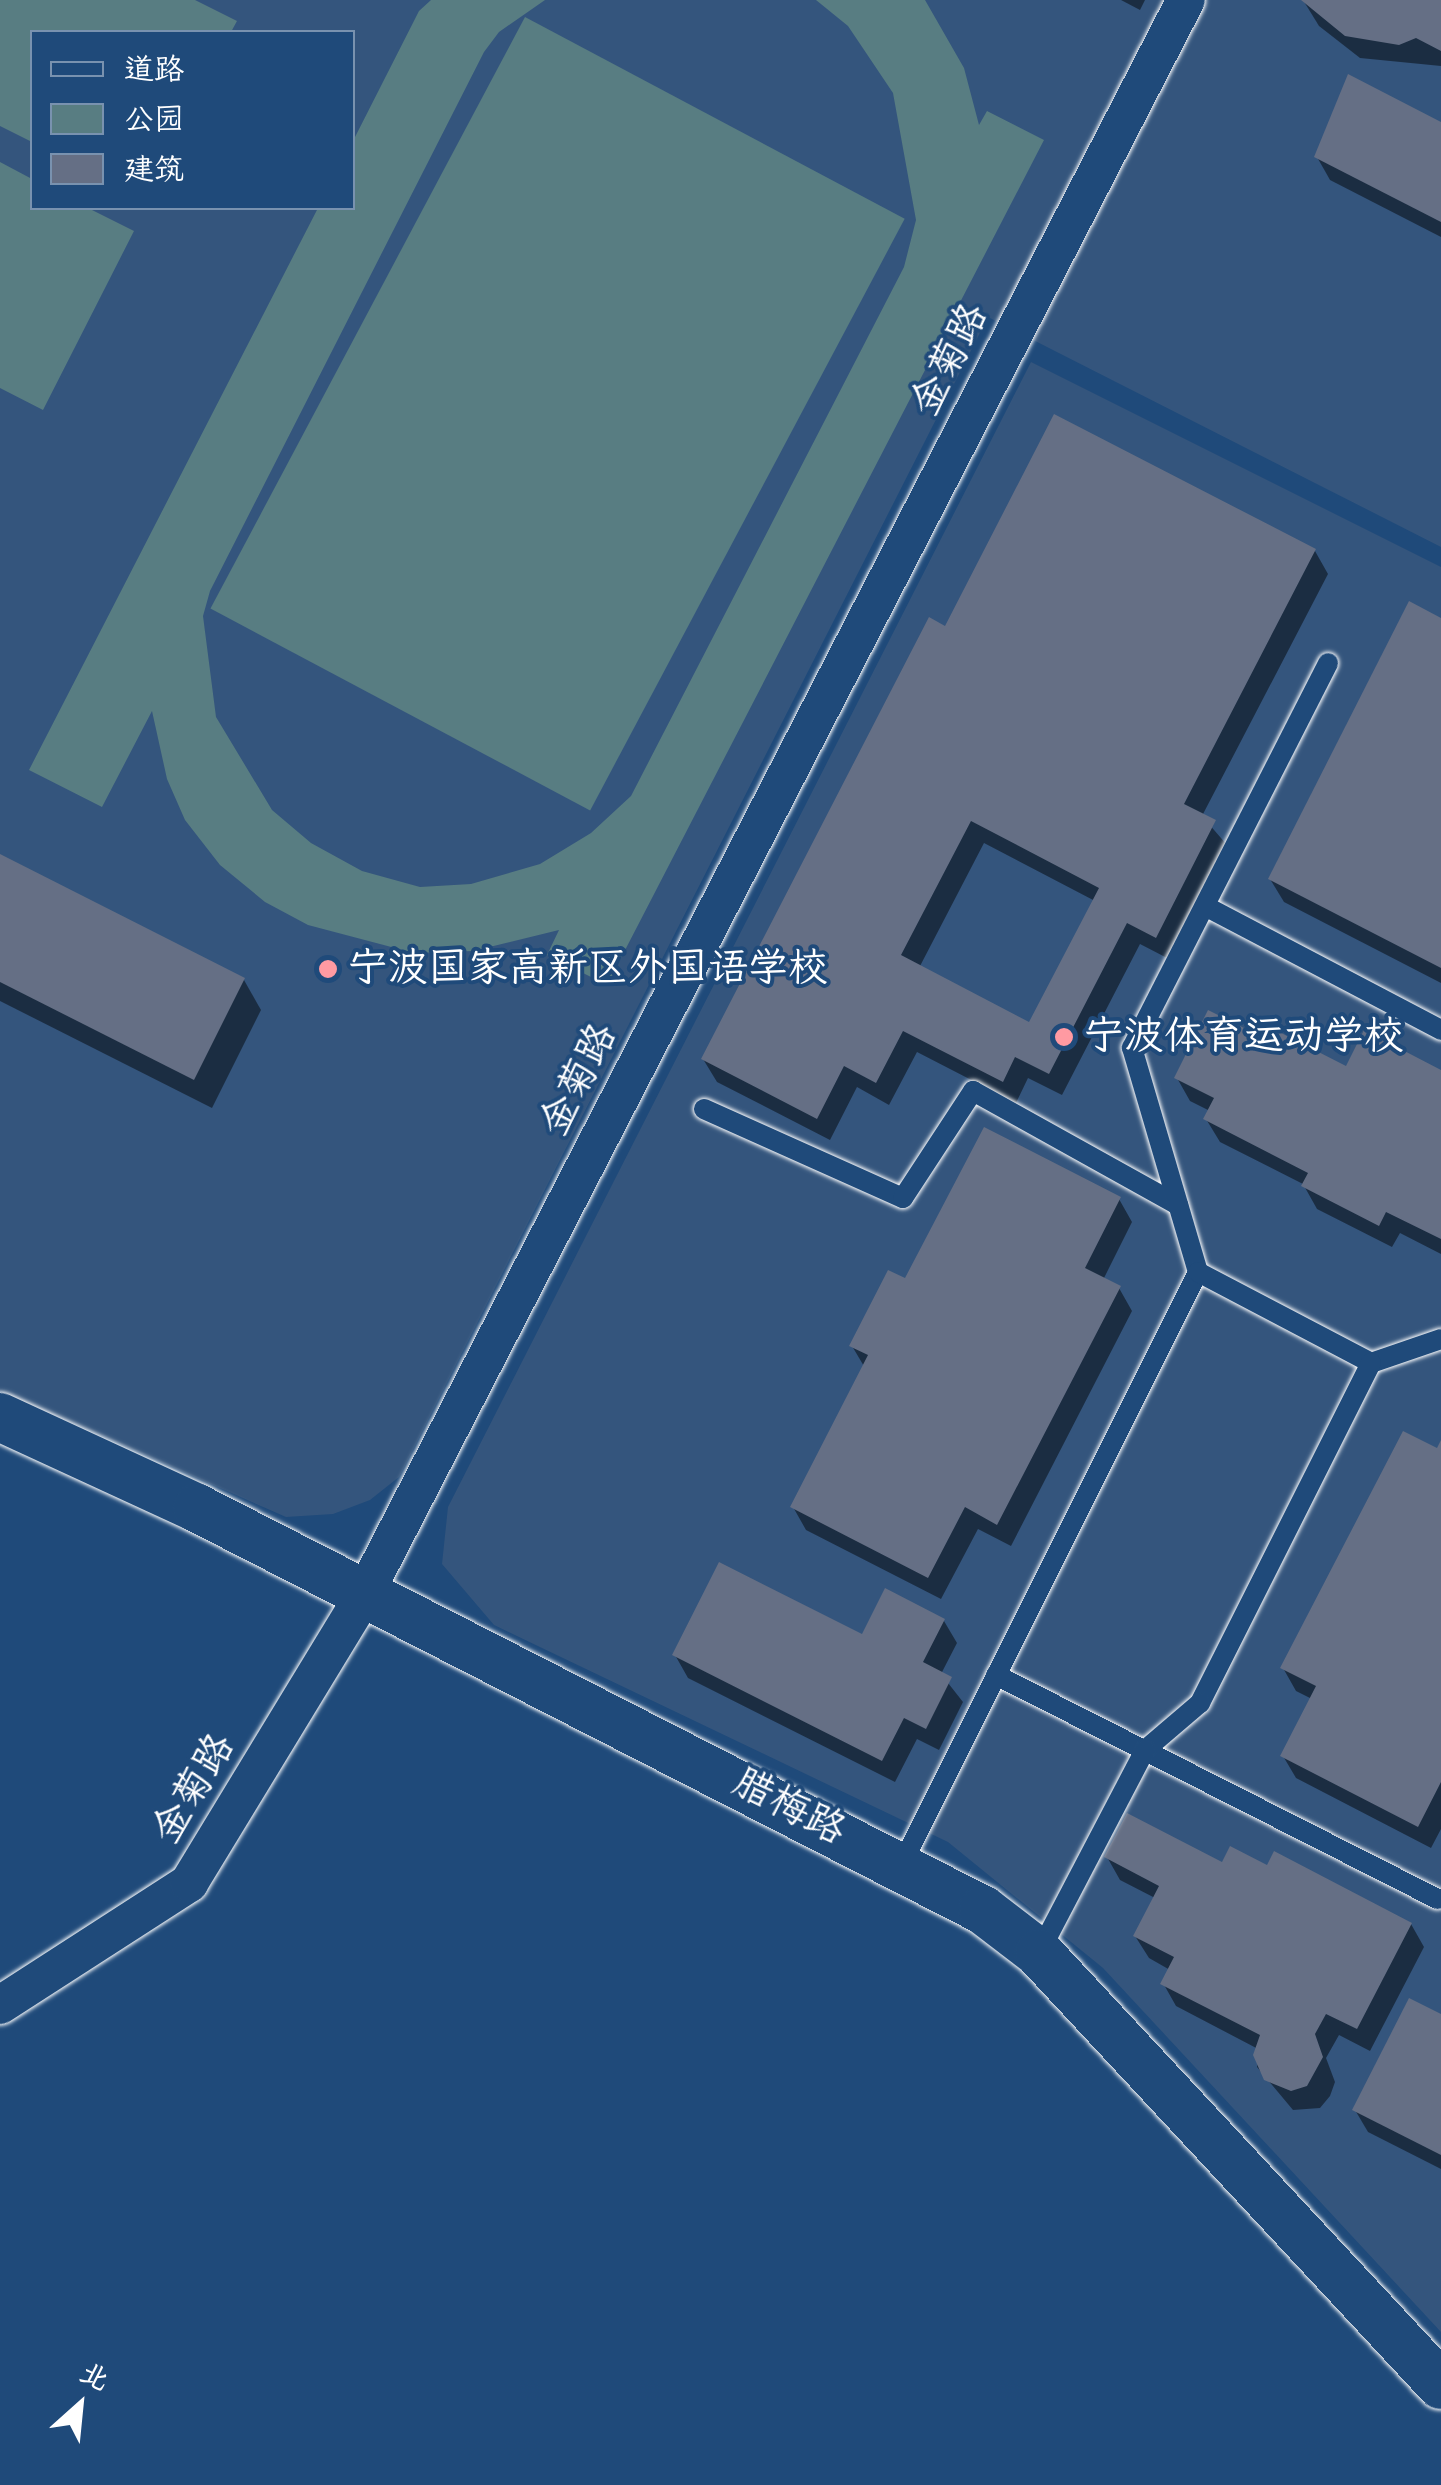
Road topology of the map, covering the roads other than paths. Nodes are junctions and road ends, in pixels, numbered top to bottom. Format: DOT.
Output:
graph roads {
  1 [pos="1186,0"];
  2 [pos="1328,663"];
  3 [pos="1204,906"];
  4 [pos="1441,1030"];
  5 [pos="704,1109"];
  6 [pos="1178,1204"];
  7 [pos="1198,1272"];
  8 [pos="1441,1339"];
  9 [pos="1371,1364"];
  10 [pos="0,1417"];
  11 [pos="364,1595"];
  12 [pos="996,1674"];
  13 [pos="1146,1750"];
  14 [pos="902,1864"];
  15 [pos="1437,1899"];
  16 [pos="1039,1953"];
  17 [pos="0,2005"];
  18 [pos="1441,2386"];
  1 -- 11 [label="street, 金菊路"];
  2 -- 3 [label="lane"];
  3 -- 4 [label="lane"];
  3 -- 6 [label="lane"];
  5 -- 6 [label="lane"];
  6 -- 7 [label="lane"];
  7 -- 9 [label="lane"];
  7 -- 12 [label="lane"];
  8 -- 9 [label="lane"];
  9 -- 13 [label="lane"];
  10 -- 11 [label="street, 腊梅路"];
  11 -- 14 [label="street, 腊梅路"];
  11 -- 17 [label="street, 金菊路"];
  12 -- 13 [label="lane"];
  12 -- 14 [label="lane"];
  13 -- 15 [label="lane"];
  13 -- 16 [label="lane"];
  14 -- 16 [label="street, 腊梅路"];
  16 -- 18 [label="street, 腊梅路"];
}
